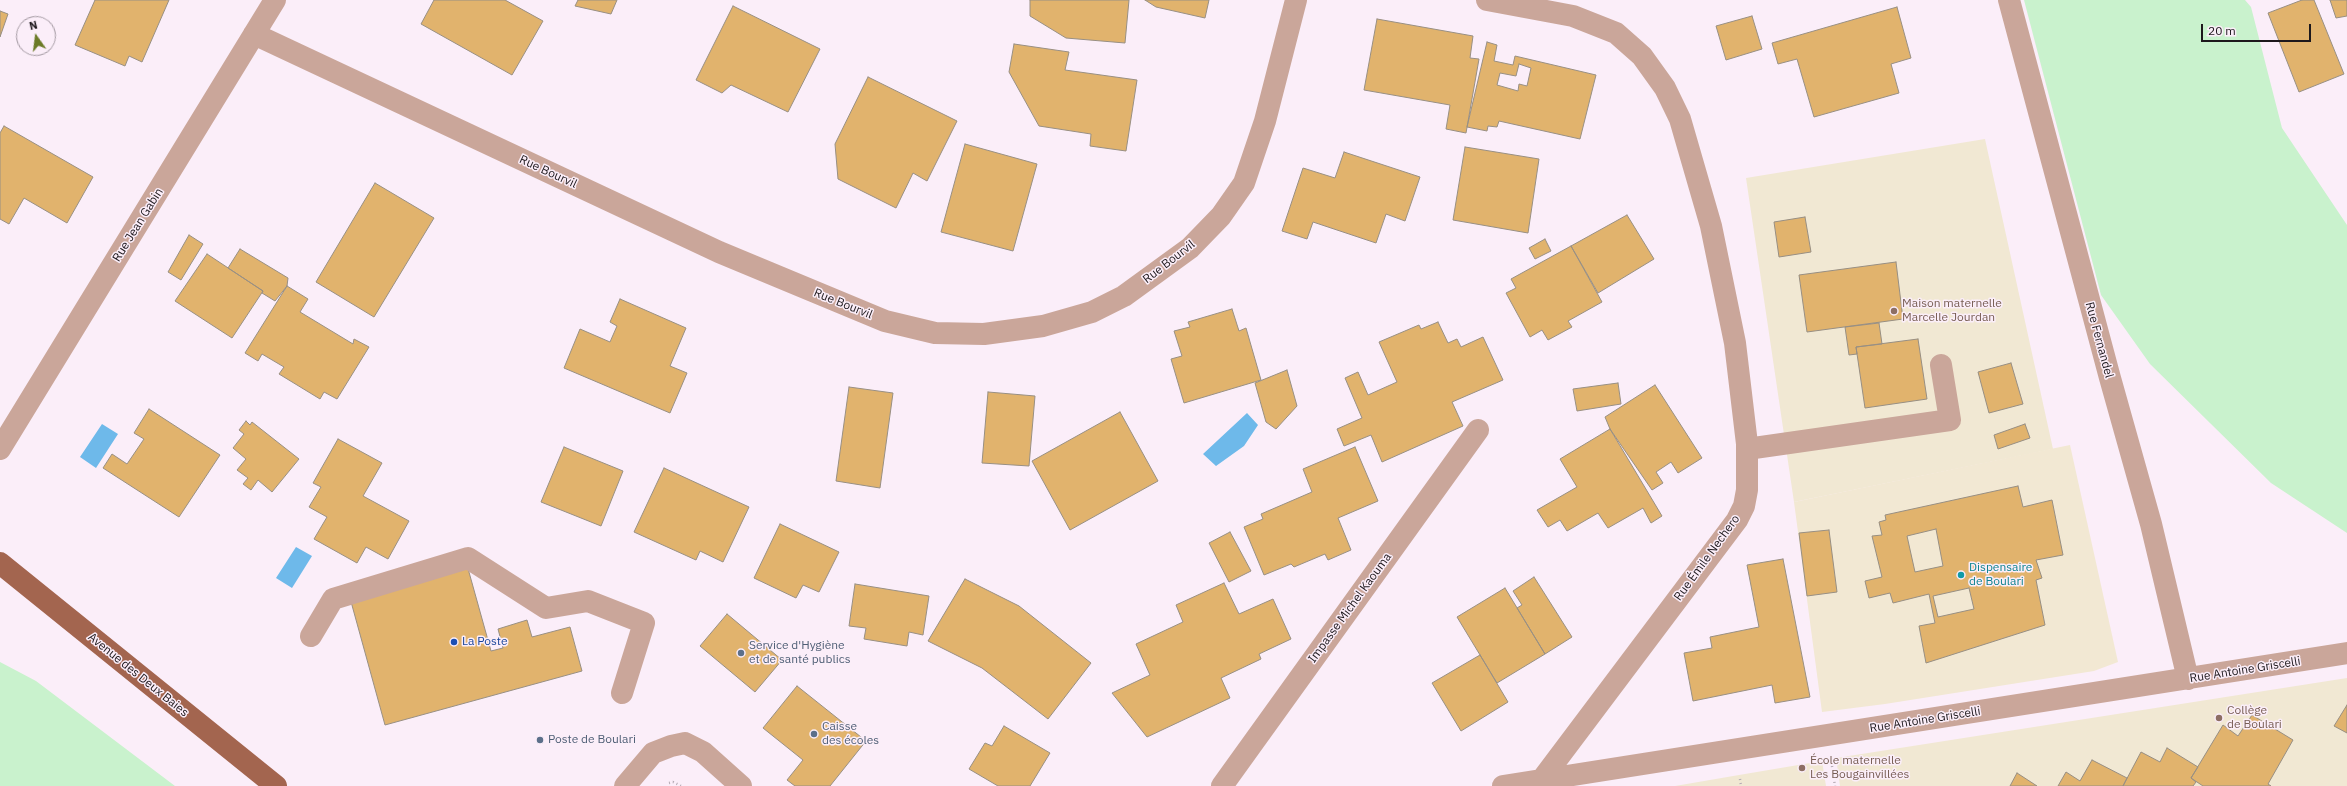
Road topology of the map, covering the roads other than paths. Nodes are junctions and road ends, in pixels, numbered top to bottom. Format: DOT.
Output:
graph roads {
  1 [pos="275,0"];
  2 [pos="1296,0"];
  3 [pos="1487,0"];
  4 [pos="2009,0"];
  5 [pos="254,34"];
  6 [pos="1940,365"];
  7 [pos="1478,430"];
  8 [pos="0,449"];
  9 [pos="1747,449"];
  10 [pos="0,564"];
  11 [pos="311,636"];
  12 [pos="2347,653"];
  13 [pos="2188,680"];
  14 [pos="622,693"];
  15 [pos="1542,778"];
  16 [pos="276,786"];
  17 [pos="625,786"];
  18 [pos="741,786"];
  19 [pos="1222,786"];
  20 [pos="1503,786"];
  1 -- 5 [label="street, Rue Jean Gabin"];
  2 -- 5 [label="street, Rue Bourvil"];
  3 -- 9 [label="street, Rue Émile Nechero"];
  4 -- 13 [label="street, Rue Fernandel"];
  5 -- 8 [label="street, Rue Jean Gabin"];
  6 -- 9 [label="street"];
  7 -- 19 [label="street, Impasse Michel Kaouma"];
  9 -- 15 [label="street, Rue Émile Nechero"];
  10 -- 16 [label="main road, Avenue des Deux Baies"];
  11 -- 14 [label="street"];
  12 -- 13 [label="street, Rue Antoine Griscelli"];
  13 -- 15 [label="street, Rue Antoine Griscelli"];
  15 -- 20 [label="street, Rue Antoine Griscelli"];
  17 -- 18 [label="street"];
}
